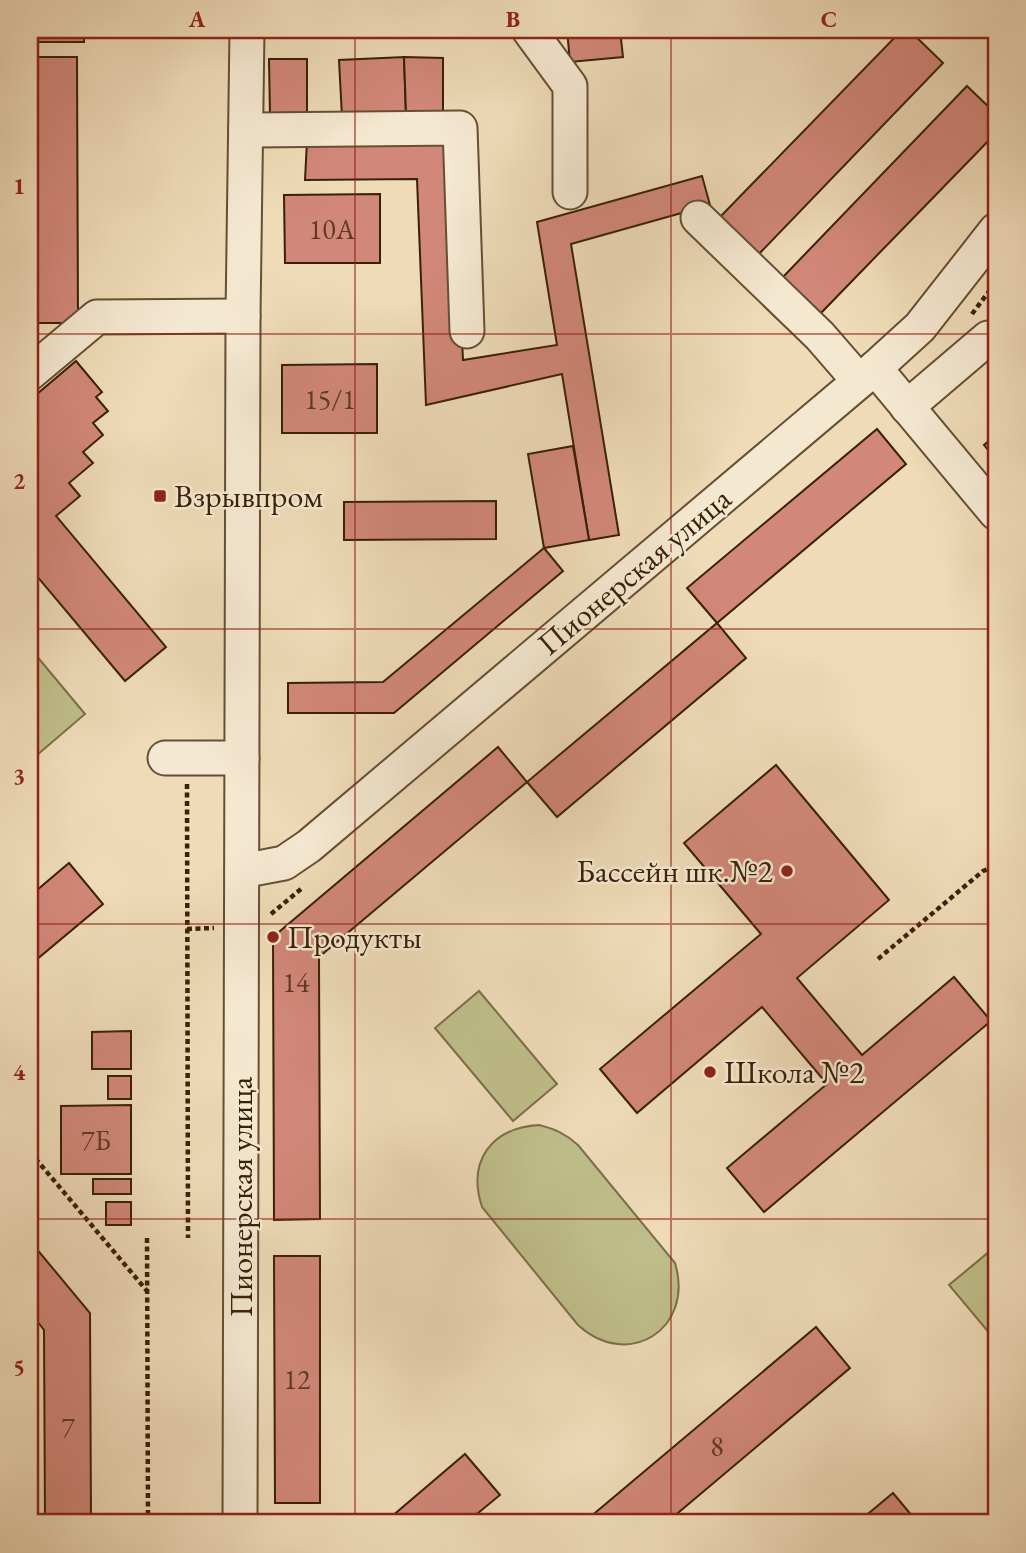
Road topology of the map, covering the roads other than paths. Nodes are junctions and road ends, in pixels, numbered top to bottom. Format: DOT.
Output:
graph roads {
  1 [pos="247,30"];
  2 [pos="528,30"];
  3 [pos="246,130"];
  4 [pos="570,192"];
  5 [pos="698,218"];
  6 [pos="996,230"];
  7 [pos="243,316"];
  8 [pos="467,331"];
  9 [pos="988,338"];
  10 [pos="30,373"];
  11 [pos="867,375"];
  12 [pos="907,407"];
  13 [pos="996,513"];
  14 [pos="176,758"];
  15 [pos="242,758"];
  16 [pos="242,871"];
  17 [pos="240,1523"];
  1 -- 3 [label="street, Пионерская улица"];
  2 -- 4 [label="street"];
  3 -- 7 [label="street, Пионерская улица"];
  3 -- 8 [label="street"];
  5 -- 11 [label="street"];
  6 -- 11 [label="street, Пионерская улица"];
  7 -- 10 [label="street"];
  7 -- 15 [label="street, Пионерская улица"];
  9 -- 12 [label="street"];
  11 -- 12 [label="street"];
  11 -- 16 [label="street, Пионерская улица"];
  12 -- 13 [label="street"];
  14 -- 15 [label="street"];
  15 -- 16 [label="street, Пионерская улица"];
  16 -- 17 [label="street, Пионерская улица"];
}
